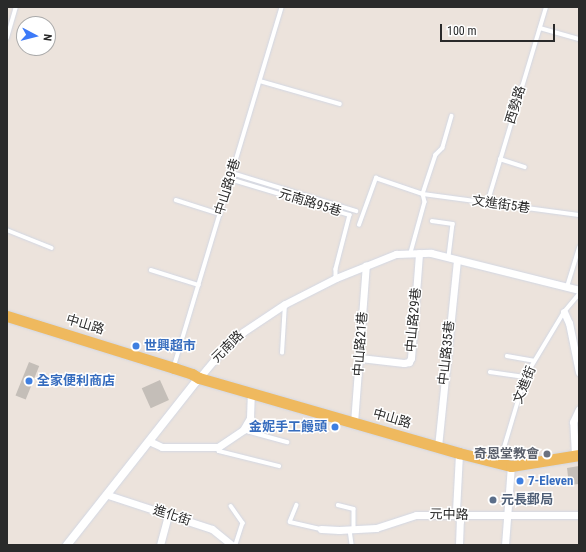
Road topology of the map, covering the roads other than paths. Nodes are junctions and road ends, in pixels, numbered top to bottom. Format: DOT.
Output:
graph roads {
  1 [pos="16,7"];
  2 [pos="282,7"];
  3 [pos="546,7"];
  4 [pos="540,28"];
  5 [pos="7,38"];
  6 [pos="579,39"];
  7 [pos="260,80"];
  8 [pos="340,104"];
  9 [pos="452,116"];
  10 [pos="500,159"];
  11 [pos="525,167"];
  12 [pos="232,173"];
  13 [pos="230,179"];
  14 [pos="423,194"];
  15 [pos="176,200"];
  16 [pos="487,204"];
  17 [pos="356,211"];
  18 [pos="220,214"];
  19 [pos="579,214"];
  20 [pos="432,221"];
  21 [pos="359,225"];
  22 [pos="7,230"];
  23 [pos="52,248"];
  24 [pos="579,248"];
  25 [pos="410,253"];
  26 [pos="420,253"];
  27 [pos="449,258"];
  28 [pos="457,260"];
  29 [pos="366,265"];
  30 [pos="151,270"];
  31 [pos="336,278"];
  32 [pos="199,285"];
  33 [pos="567,288"];
  34 [pos="579,290"];
  35 [pos="579,294"];
  36 [pos="285,304"];
  37 [pos="564,312"];
  38 [pos="7,316"];
  39 [pos="7,324"];
  40 [pos="282,353"];
  41 [pos="507,356"];
  42 [pos="360,358"];
  43 [pos="534,361"];
  44 [pos="174,368"];
  45 [pos="490,372"];
  46 [pos="579,372"];
  47 [pos="525,377"];
  48 [pos="199,378"];
  49 [pos="251,393"];
  50 [pos="579,409"];
  51 [pos="354,423"];
  52 [pos="243,430"];
  53 [pos="149,441"];
  54 [pos="287,442"];
  55 [pos="218,447"];
  56 [pos="438,447"];
  57 [pos="459,453"];
  58 [pos="577,455"];
  59 [pos="505,464"];
  60 [pos="279,466"];
  61 [pos="108,495"];
  62 [pos="297,505"];
  63 [pos="231,506"];
  64 [pos="338,506"];
  65 [pos="168,515"];
  66 [pos="458,515"];
  67 [pos="579,515"];
  68 [pos="507,516"];
  69 [pos="321,529"];
  70 [pos="352,530"];
  71 [pos="67,545"];
  72 [pos="160,545"];
  73 [pos="232,545"];
  74 [pos="236,545"];
  75 [pos="352,545"];
  76 [pos="459,545"];
  77 [pos="504,545"];
  1 -- 5 [label="lane"];
  2 -- 7 [label="lane, 中山路9巷"];
  3 -- 4 [label="lane, 西勢路"];
  4 -- 6 [label="lane"];
  4 -- 10 [label="lane, 西勢路"];
  7 -- 8 [label="lane"];
  7 -- 12 [label="lane, 中山路9巷"];
  9 -- 14 [label="lane"];
  10 -- 11 [label="lane"];
  10 -- 16 [label="lane, 西勢路"];
  12 -- 13 [label="lane, 中山路9巷"];
  12 -- 17 [label="lane"];
  13 -- 18 [label="lane, 中山路9巷"];
  13 -- 31 [label="lane, 元南路95巷"];
  14 -- 16 [label="lane, 文進街5巷"];
  14 -- 21 [label="lane, 文進街5巷"];
  14 -- 25 [label="lane"];
  15 -- 18 [label="lane"];
  16 -- 19 [label="lane, 文進街5巷"];
  18 -- 32 [label="lane, 中山路9巷"];
  20 -- 27 [label="lane"];
  22 -- 23 [label="lane"];
  24 -- 33 [label="lane"];
  25 -- 26 [label="street, 元南路"];
  25 -- 29 [label="street, 元南路"];
  26 -- 27 [label="street, 元南路"];
  26 -- 42 [label="street, 中山路29巷"];
  27 -- 28 [label="street, 元南路"];
  28 -- 33 [label="street"];
  28 -- 56 [label="street, 中山路35巷"];
  29 -- 31 [label="street, 元南路"];
  29 -- 42 [label="street, 中山路21巷"];
  30 -- 32 [label="lane"];
  31 -- 36 [label="street, 元南路"];
  32 -- 44 [label="lane, 中山路9巷"];
  33 -- 34 [label="street"];
  35 -- 37 [label="lane, 文進街"];
  36 -- 40 [label="lane"];
  36 -- 48 [label="street, 元南路"];
  37 -- 43 [label="lane, 文進街"];
  37 -- 46 [label="street"];
  38 -- 44 [label="main road, 中山路"];
  39 -- 48 [label="main road, 中山路"];
  41 -- 43 [label="lane"];
  42 -- 51 [label="street, 中山路21巷"];
  43 -- 47 [label="lane, 文進街"];
  44 -- 48 [label="main road, 中山路"];
  45 -- 47 [label="lane"];
  47 -- 59 [label="lane, 文進街"];
  48 -- 49 [label="main road, 中山路"];
  48 -- 53 [label="street, 元南路"];
  49 -- 51 [label="main road, 中山路"];
  49 -- 52 [label="street"];
  50 -- 58 [label="street"];
  51 -- 56 [label="main road, 中山路"];
  52 -- 54 [label="lane"];
  52 -- 55 [label="street"];
  53 -- 55 [label="street"];
  53 -- 61 [label="street, 元南路"];
  55 -- 60 [label="lane"];
  56 -- 57 [label="main road, 中山路"];
  57 -- 59 [label="main road, 中山路"];
  57 -- 66 [label="street"];
  58 -- 59 [label="main road, 中山路"];
  59 -- 68 [label="street"];
  61 -- 65 [label="street, 進化街"];
  61 -- 71 [label="street, 元南路"];
  62 -- 69 [label="lane"];
  63 -- 74 [label="lane"];
  64 -- 70 [label="lane"];
  65 -- 72 [label="street"];
  65 -- 73 [label="street, 進化街"];
  66 -- 68 [label="street, 元中路"];
  66 -- 70 [label="street, 元中路"];
  66 -- 76 [label="street"];
  67 -- 68 [label="street, 元中路"];
  68 -- 77 [label="street"];
  69 -- 70 [label="street, 元中路"];
  70 -- 75 [label="lane"];
}
